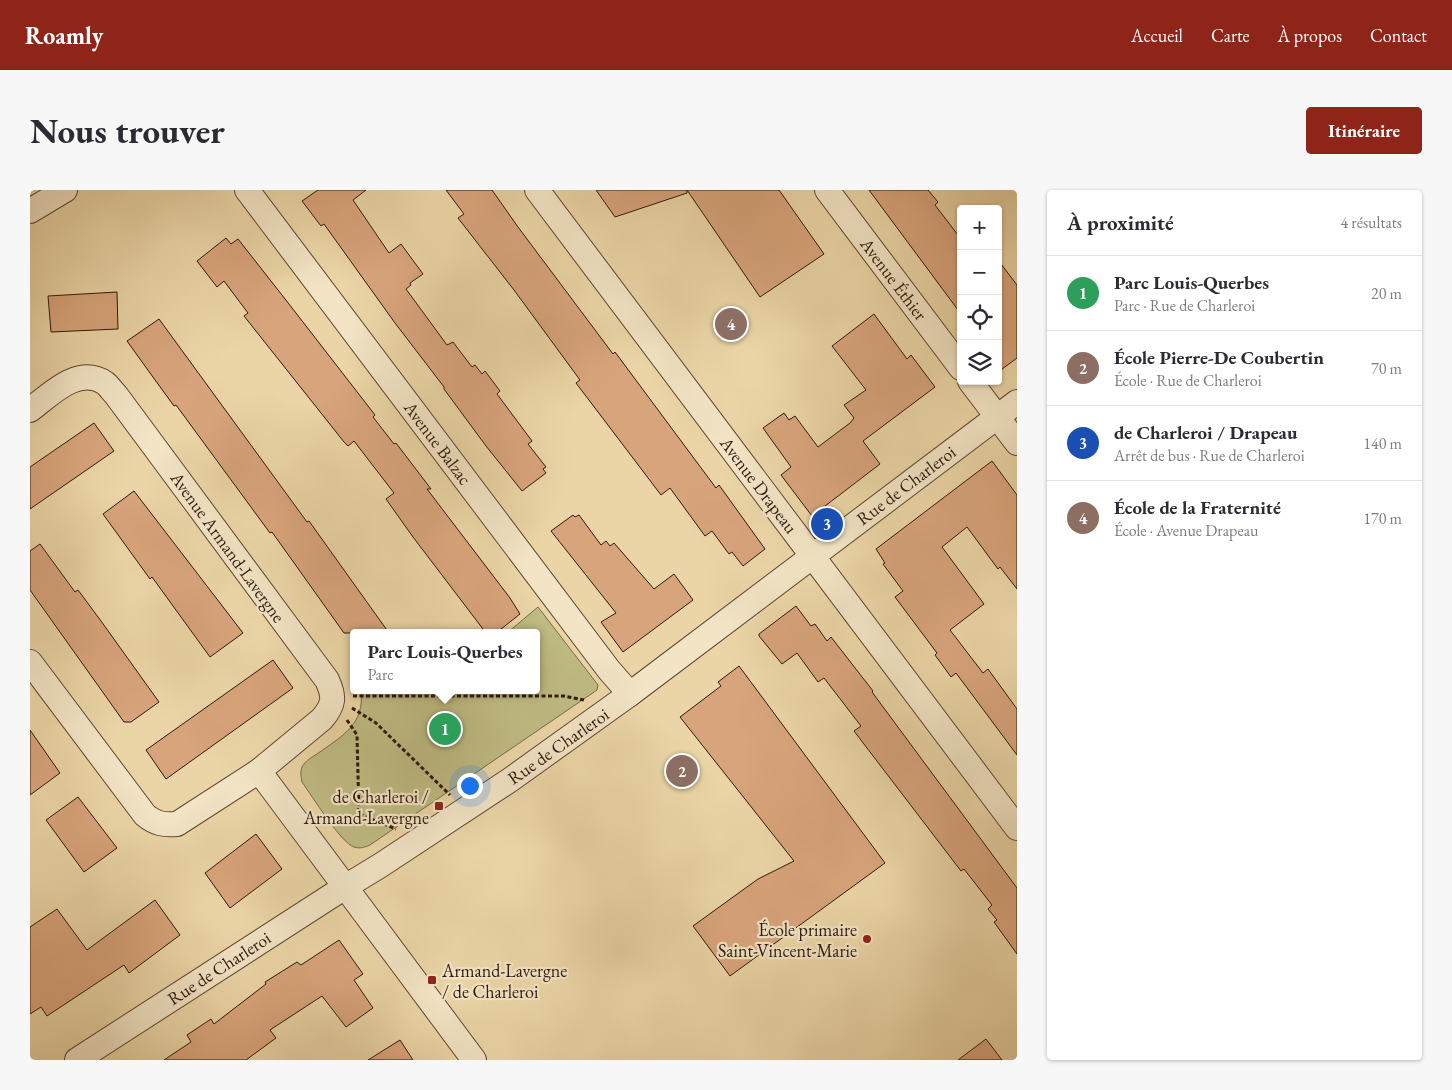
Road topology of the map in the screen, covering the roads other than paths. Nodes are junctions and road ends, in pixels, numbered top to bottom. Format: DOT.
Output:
graph roads {
  1 [pos="65,190"];
  2 [pos="247,190"];
  3 [pos="537,190"];
  4 [pos="827,190"];
  5 [pos="30,211"];
  6 [pos="957,363"];
  7 [pos="973,385"];
  8 [pos="1017,402"];
  9 [pos="30,410"];
  10 [pos="997,417"];
  11 [pos="1017,443"];
  12 [pos="811,556"];
  13 [pos="30,662"];
  14 [pos="622,700"];
  15 [pos="259,771"];
  16 [pos="1017,828"];
  17 [pos="345,887"];
  18 [pos="77,1060"];
  19 [pos="474,1060"];
  1 -- 5 [label="street"];
  2 -- 14 [label="street, Avenue Balzac"];
  3 -- 12 [label="street, Avenue Drapeau"];
  4 -- 6 [label="street, Avenue Éthier"];
  7 -- 10 [label="street"];
  8 -- 10 [label="street, Rue de Charleroi"];
  9 -- 15 [label="street, Avenue Armand-Lavergne"];
  10 -- 11 [label="street"];
  10 -- 12 [label="street, Rue de Charleroi"];
  12 -- 14 [label="street, Rue de Charleroi"];
  12 -- 16 [label="street, Avenue Drapeau"];
  13 -- 15 [label="street"];
  14 -- 17 [label="street, Rue de Charleroi"];
  15 -- 17 [label="street"];
  17 -- 18 [label="street, Rue de Charleroi"];
  17 -- 19 [label="street"];
}
